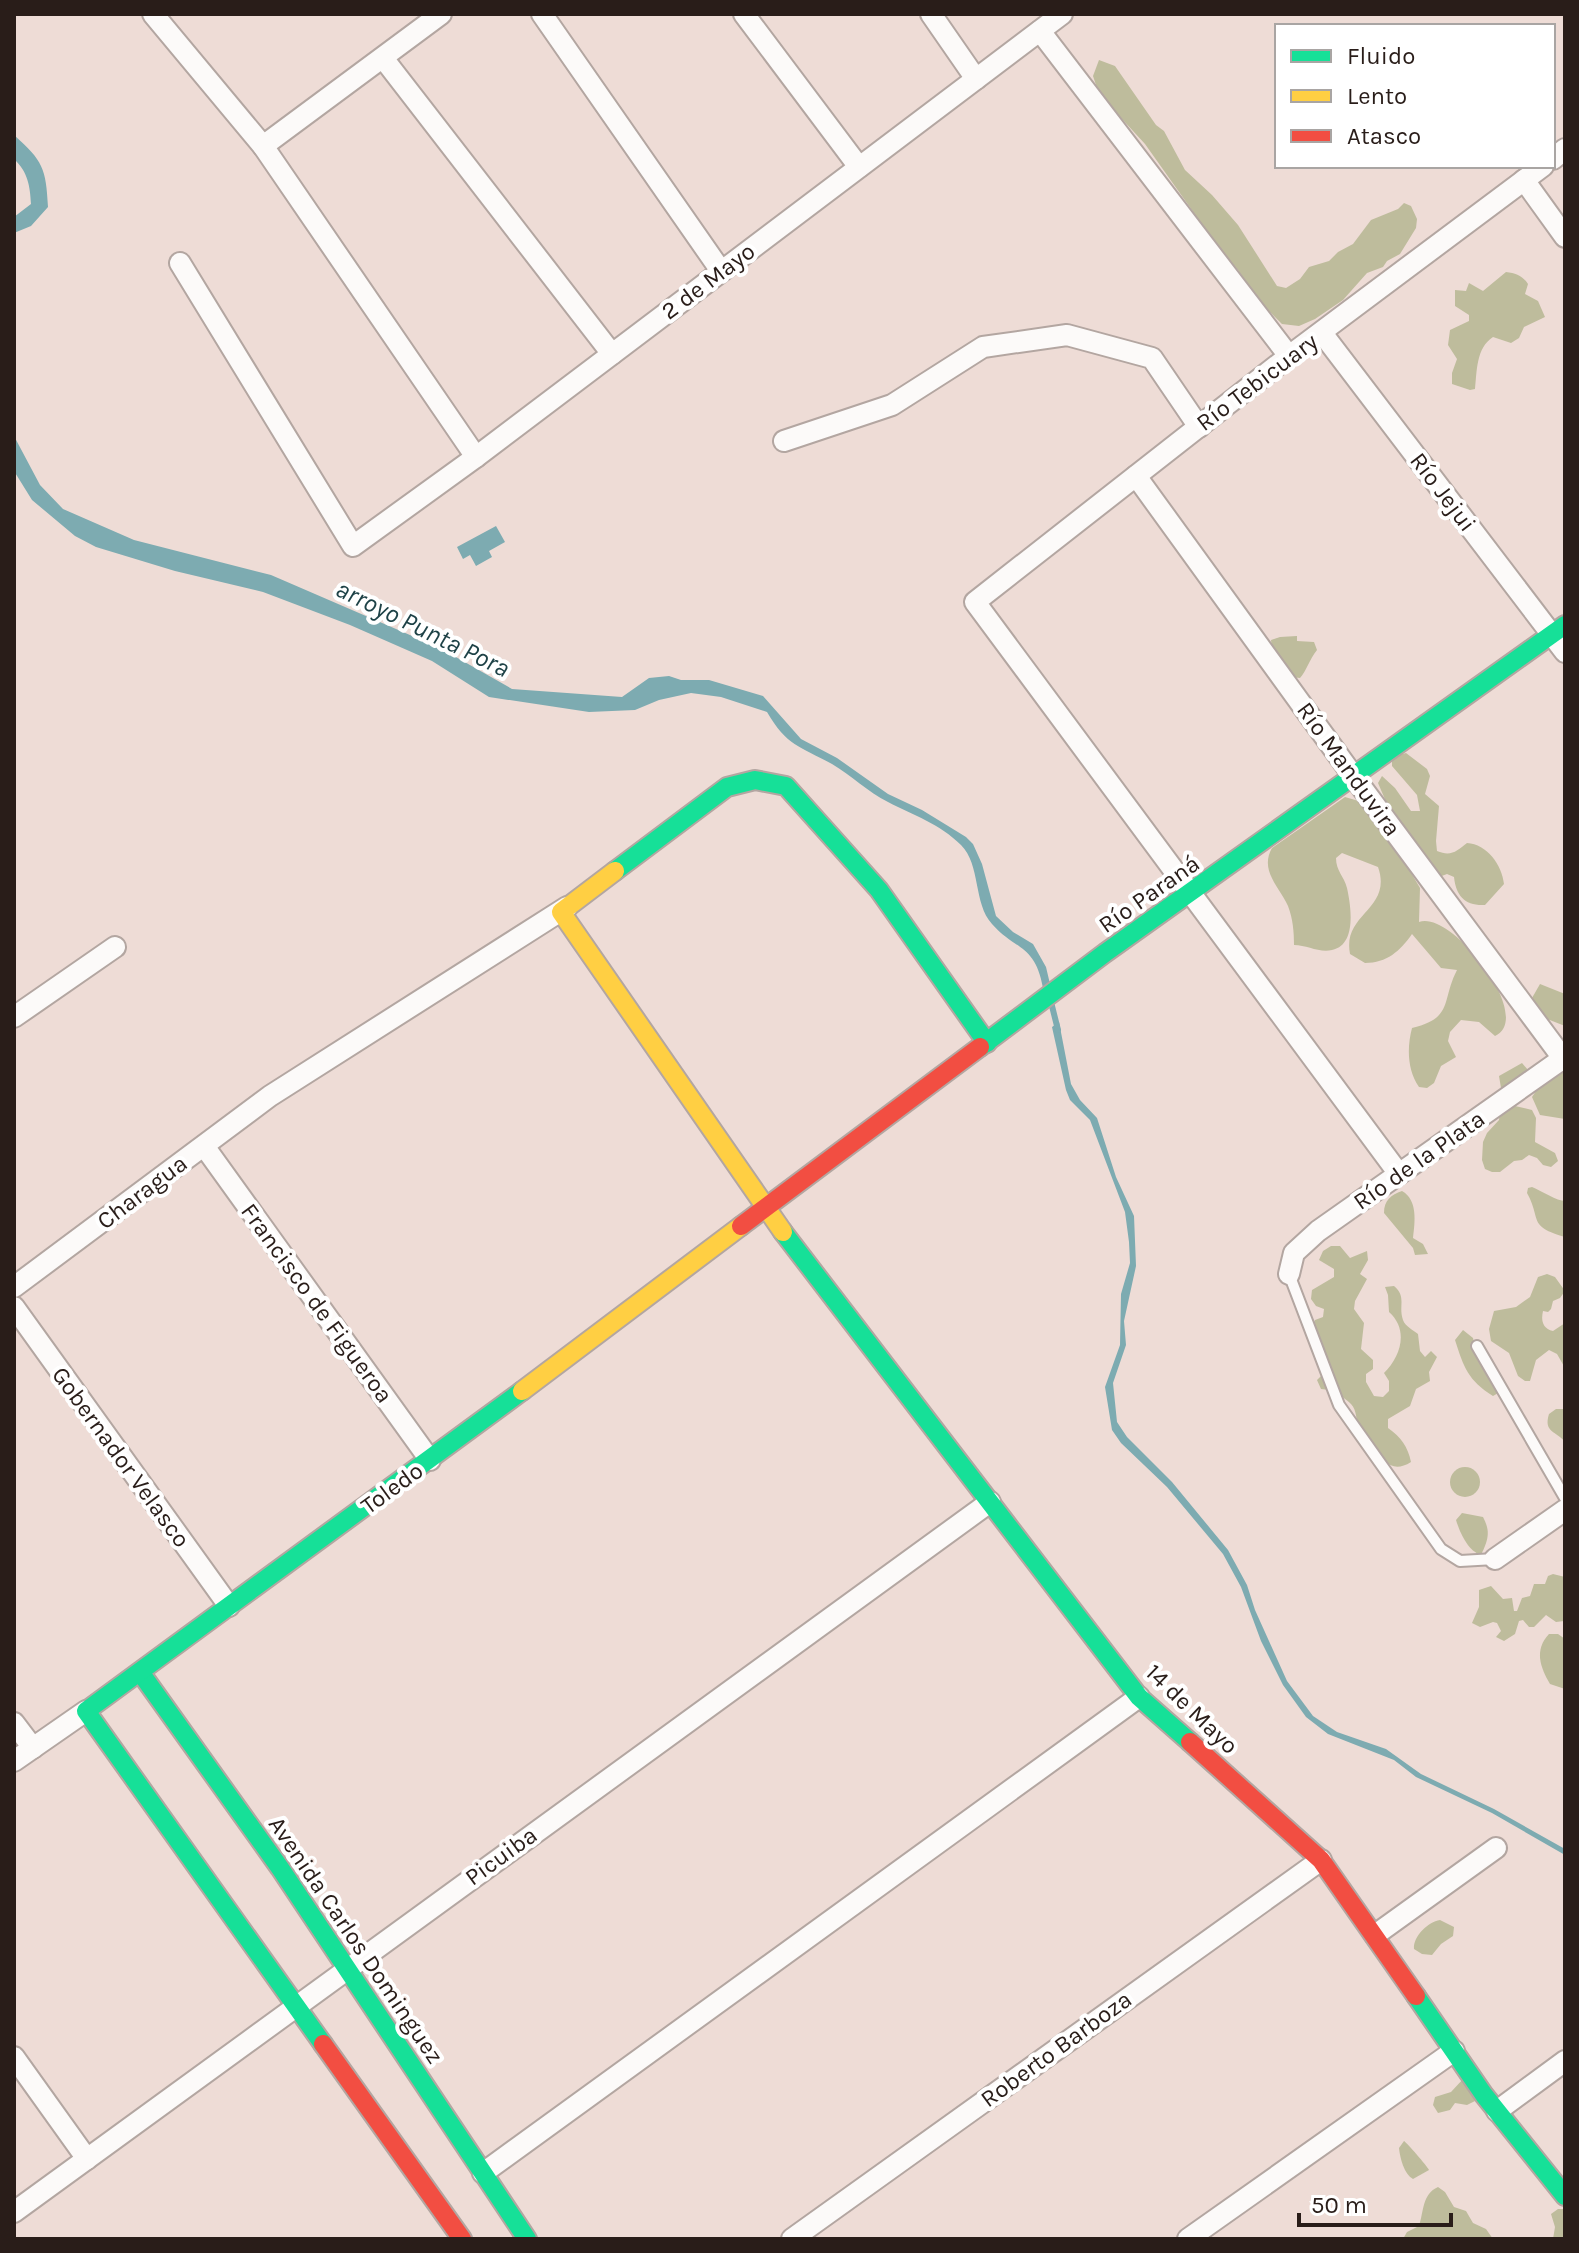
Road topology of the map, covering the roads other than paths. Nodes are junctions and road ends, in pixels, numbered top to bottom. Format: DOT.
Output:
graph roads {
  1 [pos="153,14"];
  2 [pos="441,14"];
  3 [pos="542,14"];
  4 [pos="744,14"];
  5 [pos="931,14"];
  6 [pos="1062,14"];
  7 [pos="1040,31"];
  8 [pos="383,58"];
  9 [pos="976,79"];
  10 [pos="263,146"];
  11 [pos="859,167"];
  12 [pos="1540,168"];
  13 [pos="1524,180"];
  14 [pos="1565,237"];
  15 [pos="180,263"];
  16 [pos="721,271"];
  17 [pos="1322,333"];
  18 [pos="612,354"];
  19 [pos="1289,356"];
  20 [pos="1199,427"];
  21 [pos="784,441"];
  22 [pos="476,457"];
  23 [pos="1136,476"];
  24 [pos="1559,630"];
  25 [pos="1565,652"];
  26 [pos="1354,777"];
  27 [pos="1191,894"];
  28 [pos="567,907"];
  29 [pos="115,947"];
  30 [pos="14,1017"];
  31 [pos="987,1043"];
  32 [pos="1564,1059"];
  33 [pos="204,1146"];
  34 [pos="1399,1174"];
  35 [pos="765,1209"];
  36 [pos="1289,1274"];
  37 [pos="14,1287"];
  38 [pos="14,1307"];
  39 [pos="1477,1346"];
  40 [pos="430,1460"];
  41 [pos="1565,1498"];
  42 [pos="990,1502"];
  43 [pos="1565,1510"];
  44 [pos="1495,1559"];
  45 [pos="229,1606"];
  46 [pos="140,1672"];
  47 [pos="1139,1697"];
  48 [pos="86,1711"];
  49 [pos="14,1723"];
  50 [pos="33,1748"];
  51 [pos="14,1761"];
  52 [pos="1496,1848"];
  53 [pos="1321,1860"];
  54 [pos="1375,1935"];
  55 [pos="347,1968"];
  56 [pos="296,2006"];
  57 [pos="1454,2051"];
  58 [pos="14,2057"];
  59 [pos="1565,2061"];
  60 [pos="1497,2111"];
  61 [pos="87,2159"];
  62 [pos="483,2173"];
  63 [pos="1565,2196"];
  64 [pos="14,2212"];
  65 [pos="462,2239"];
  66 [pos="527,2239"];
  67 [pos="792,2239"];
  68 [pos="1188,2239"];
  1 -- 10 [label="street"];
  2 -- 8 [label="street"];
  3 -- 16 [label="street"];
  4 -- 11 [label="street"];
  5 -- 9 [label="street"];
  6 -- 7 [label="street, 2 de Mayo"];
  7 -- 9 [label="street, 2 de Mayo"];
  7 -- 19 [label="street"];
  8 -- 10 [label="street"];
  8 -- 18 [label="street"];
  9 -- 11 [label="street, 2 de Mayo"];
  10 -- 22 [label="street"];
  11 -- 16 [label="street, 2 de Mayo"];
  12 -- 13 [label="street, Río Tebicuary"];
  13 -- 14 [label="street"];
  13 -- 17 [label="street, Río Tebicuary"];
  15 -- 22 [label="street, 2 de Mayo"];
  16 -- 18 [label="street, 2 de Mayo"];
  17 -- 19 [label="street, Río Tebicuary"];
  17 -- 24 [label="street, Río Jejui"];
  18 -- 22 [label="street, 2 de Mayo"];
  19 -- 20 [label="street, Río Tebicuary"];
  20 -- 21 [label="street"];
  20 -- 23 [label="street, Río Tebicuary"];
  23 -- 26 [label="street, Río Manduvira"];
  23 -- 27 [label="street, Río Tebicuary"];
  24 -- 25 [label="street, Río Jejui"];
  24 -- 26 [label="street, Río Paraná"];
  26 -- 27 [label="street, Río Paraná"];
  26 -- 32 [label="street, Río Manduvira"];
  27 -- 31 [label="street, Río Paraná"];
  27 -- 34 [label="street"];
  28 -- 31 [label="street"];
  28 -- 33 [label="street, Charagua"];
  28 -- 35 [label="street, 14 de Mayo"];
  29 -- 30 [label="street"];
  31 -- 35 [label="street, Río Paraná"];
  32 -- 34 [label="street, Río de la Plata"];
  33 -- 37 [label="street, Charagua"];
  33 -- 40 [label="street, Francisco de Figueroa"];
  34 -- 36 [label="street, Río de la Plata"];
  35 -- 40 [label="street, Toledo"];
  35 -- 42 [label="street, 14 de Mayo"];
  36 -- 44 [label="lane"];
  38 -- 45 [label="street, Gobernador Velasco"];
  39 -- 41 [label="lane"];
  40 -- 45 [label="street, Toledo"];
  42 -- 47 [label="street, 14 de Mayo"];
  42 -- 55 [label="street, Picuiba"];
  43 -- 44 [label="street"];
  45 -- 46 [label="street, Toledo"];
  46 -- 48 [label="street, Toledo"];
  46 -- 55 [label="street, Avenida Carlos Dominguez"];
  47 -- 53 [label="street, 14 de Mayo"];
  47 -- 62 [label="street"];
  48 -- 50 [label="street, Toledo"];
  48 -- 56 [label="street"];
  49 -- 50 [label="street"];
  50 -- 51 [label="street, Toledo"];
  52 -- 54 [label="street"];
  53 -- 54 [label="street, 14 de Mayo"];
  53 -- 67 [label="street, Roberto Barboza"];
  54 -- 57 [label="street, 14 de Mayo"];
  55 -- 56 [label="street, Picuiba"];
  55 -- 62 [label="street, Avenida Carlos Dominguez"];
  56 -- 61 [label="street, Picuiba"];
  56 -- 65 [label="street"];
  57 -- 60 [label="street, 14 de Mayo"];
  57 -- 68 [label="street"];
  58 -- 61 [label="street"];
  59 -- 60 [label="street"];
  60 -- 63 [label="street, 14 de Mayo"];
  61 -- 64 [label="street, Picuiba"];
  62 -- 66 [label="street, Avenida Carlos Dominguez"];
}
